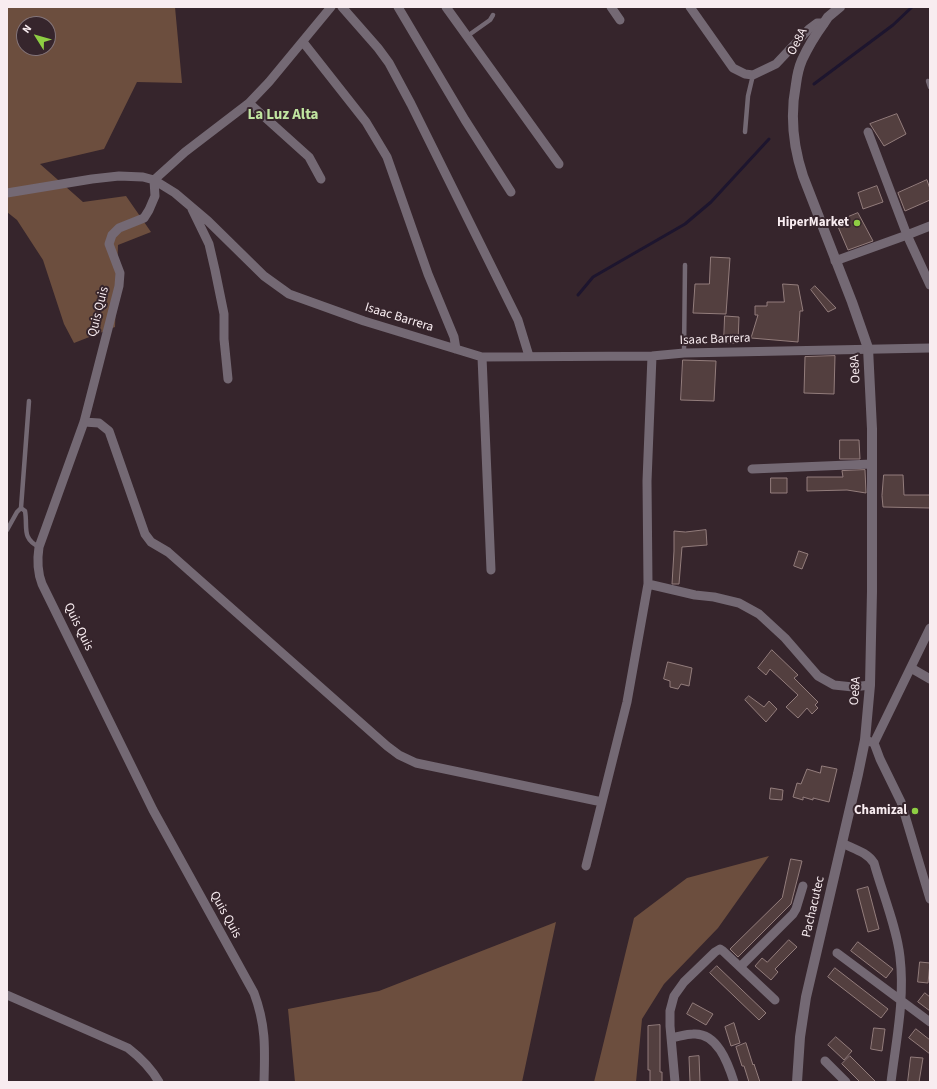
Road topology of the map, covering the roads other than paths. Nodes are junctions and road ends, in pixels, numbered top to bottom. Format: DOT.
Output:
graph roads {
  1 [pos="331,7"];
  2 [pos="342,7"];
  3 [pos="398,7"];
  4 [pos="446,7"];
  5 [pos="611,7"];
  6 [pos="690,7"];
  7 [pos="830,7"];
  8 [pos="840,7"];
  9 [pos="493,15"];
  10 [pos="620,20"];
  11 [pos="826,20"];
  12 [pos="466,37"];
  13 [pos="303,42"];
  14 [pos="753,76"];
  15 [pos="928,81"];
  16 [pos="930,87"];
  17 [pos="249,103"];
  18 [pos="745,132"];
  19 [pos="868,132"];
  20 [pos="559,164"];
  21 [pos="321,179"];
  22 [pos="154,180"];
  23 [pos="511,192"];
  24 [pos="7,194"];
  25 [pos="191,206"];
  26 [pos="930,226"];
  27 [pos="907,235"];
  28 [pos="835,261"];
  29 [pos="685,266"];
  30 [pos="930,285"];
  31 [pos="868,348"];
  32 [pos="930,348"];
  33 [pos="456,349"];
  34 [pos="684,353"];
  35 [pos="529,356"];
  36 [pos="652,356"];
  37 [pos="482,357"];
  38 [pos="228,379"];
  39 [pos="29,401"];
  40 [pos="84,422"];
  41 [pos="872,464"];
  42 [pos="752,469"];
  43 [pos="21,508"];
  44 [pos="7,530"];
  45 [pos="39,547"];
  46 [pos="491,570"];
  47 [pos="648,584"];
  48 [pos="930,628"];
  49 [pos="911,668"];
  50 [pos="930,679"];
  51 [pos="870,685"];
  52 [pos="870,741"];
  53 [pos="602,802"];
  54 [pos="842,843"];
  55 [pos="586,866"];
  56 [pos="803,886"];
  57 [pos="930,899"];
  58 [pos="838,953"];
  59 [pos="740,967"];
  60 [pos="7,995"];
  61 [pos="902,999"];
  62 [pos="775,1000"];
  63 [pos="930,1022"];
  64 [pos="671,1038"];
  65 [pos="825,1061"];
  66 [pos="160,1082"];
  67 [pos="264,1082"];
  68 [pos="675,1082"];
  69 [pos="734,1082"];
  70 [pos="797,1082"];
  71 [pos="846,1082"];
  72 [pos="891,1082"];
  1 -- 13 [label="street"];
  2 -- 35 [label="street"];
  3 -- 23 [label="street"];
  4 -- 12 [label="street"];
  5 -- 10 [label="street"];
  6 -- 14 [label="street"];
  7 -- 11 [label="street"];
  8 -- 11 [label="street"];
  9 -- 12 [label="lane"];
  11 -- 14 [label="street"];
  11 -- 28 [label="street, Oe8A"];
  12 -- 20 [label="street"];
  13 -- 17 [label="street"];
  13 -- 33 [label="street"];
  14 -- 18 [label="lane"];
  15 -- 16 [label="lane"];
  17 -- 21 [label="street"];
  17 -- 22 [label="street"];
  19 -- 27 [label="street"];
  22 -- 24 [label="street"];
  22 -- 25 [label="street, Isaac Barrera"];
  22 -- 40 [label="street, Quis Quis"];
  25 -- 33 [label="street, Isaac Barrera"];
  25 -- 38 [label="street"];
  26 -- 27 [label="street"];
  27 -- 28 [label="street"];
  27 -- 30 [label="street"];
  28 -- 31 [label="street, Oe8A"];
  29 -- 34 [label="lane"];
  31 -- 32 [label="street, Isaac Barrera"];
  31 -- 34 [label="street, Isaac Barrera"];
  31 -- 41 [label="street, Oe8A"];
  33 -- 37 [label="street, Isaac Barrera"];
  34 -- 36 [label="street, Isaac Barrera"];
  35 -- 36 [label="street, Isaac Barrera"];
  35 -- 37 [label="street, Isaac Barrera"];
  36 -- 47 [label="street"];
  37 -- 46 [label="street"];
  39 -- 43 [label="lane"];
  40 -- 45 [label="street, Quis Quis"];
  40 -- 53 [label="street"];
  41 -- 42 [label="street"];
  41 -- 51 [label="street, Oe8A"];
  43 -- 44 [label="lane"];
  43 -- 45 [label="lane"];
  45 -- 67 [label="street, Quis Quis"];
  47 -- 51 [label="street"];
  47 -- 53 [label="street"];
  48 -- 49 [label="street, Pachacutec"];
  49 -- 50 [label="street"];
  49 -- 52 [label="street, Pachacutec"];
  51 -- 52 [label="street, Oe8A"];
  52 -- 54 [label="street, Pachacutec"];
  52 -- 57 [label="street"];
  53 -- 55 [label="street"];
  54 -- 61 [label="street"];
  54 -- 70 [label="street, Pachacutec"];
  56 -- 59 [label="street"];
  58 -- 61 [label="street"];
  59 -- 62 [label="street"];
  59 -- 64 [label="street"];
  60 -- 66 [label="street"];
  61 -- 63 [label="street"];
  61 -- 72 [label="street"];
  64 -- 68 [label="street"];
  64 -- 69 [label="street"];
  65 -- 71 [label="street"];
}
